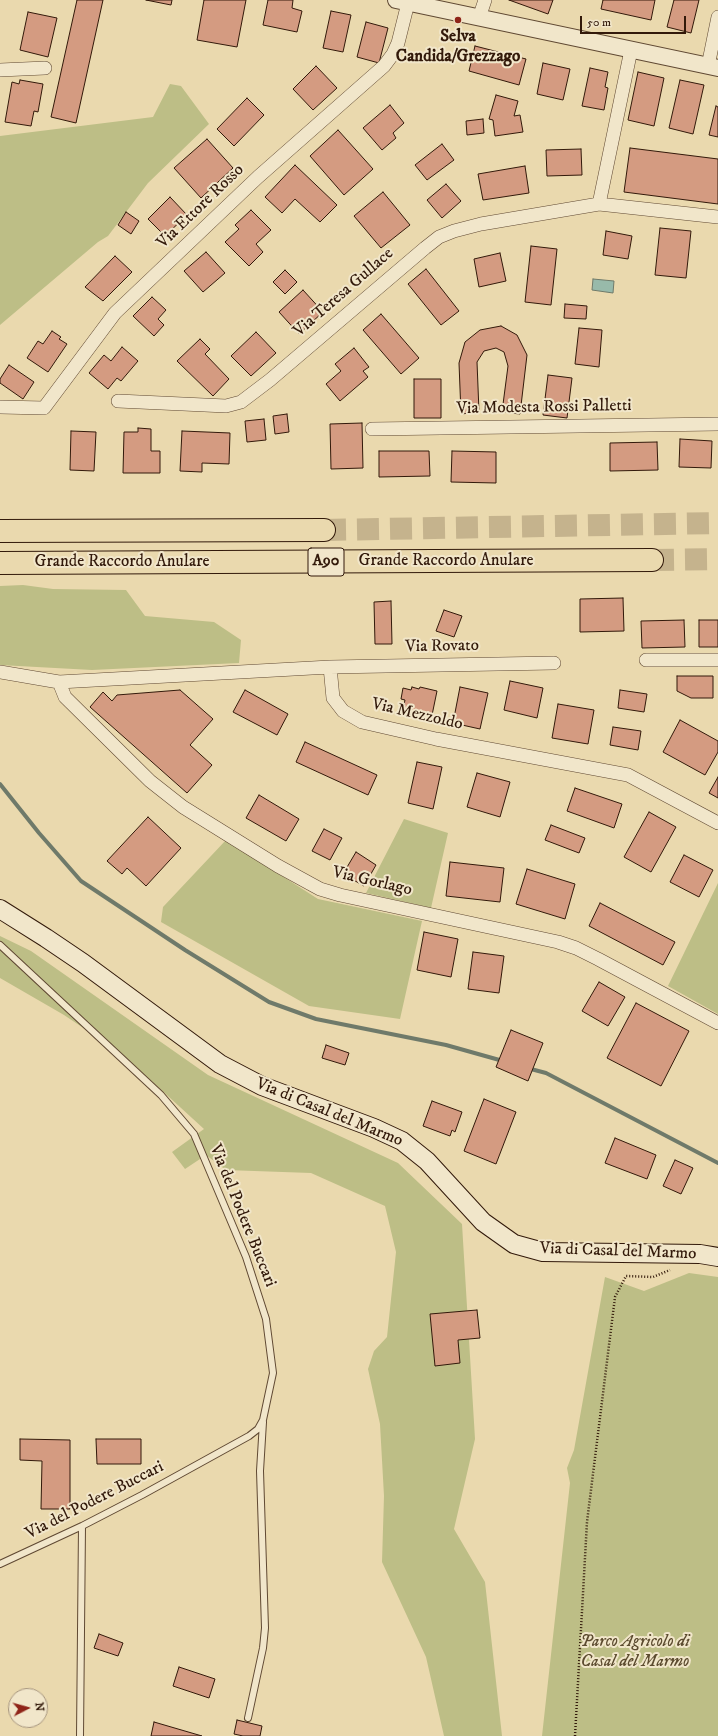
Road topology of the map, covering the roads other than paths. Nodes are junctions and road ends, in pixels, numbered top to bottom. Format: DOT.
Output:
graph roads {
  1 [pos="485,0"];
  2 [pos="402,1"];
  3 [pos="718,17"];
  4 [pos="478,18"];
  5 [pos="631,50"];
  6 [pos="713,67"];
  7 [pos="45,68"];
  8 [pos="0,70"];
  9 [pos="599,204"];
  10 [pos="718,217"];
  11 [pos="118,401"];
  12 [pos="0,407"];
  13 [pos="718,424"];
  14 [pos="372,429"];
  15 [pos="324,530"];
  16 [pos="0,531"];
  17 [pos="652,560"];
  18 [pos="0,563"];
  19 [pos="646,660"];
  20 [pos="718,660"];
  21 [pos="554,663"];
  22 [pos="330,667"];
  23 [pos="0,672"];
  24 [pos="59,682"];
  25 [pos="718,823"];
  26 [pos="0,909"];
  27 [pos="0,945"];
  28 [pos="718,1023"];
  29 [pos="718,1257"];
  30 [pos="263,1420"];
  31 [pos="82,1526"];
  32 [pos="0,1564"];
  33 [pos="248,1718"];
  34 [pos="80,1736"];
  1 -- 4 [label="street"];
  2 -- 4 [label="street"];
  2 -- 12 [label="street, Via Ettore Rosso"];
  3 -- 6 [label="street"];
  4 -- 5 [label="street"];
  5 -- 6 [label="street"];
  5 -- 9 [label="street"];
  7 -- 8 [label="street"];
  9 -- 10 [label="street, Via Teresa Gullace"];
  9 -- 11 [label="street, Via Teresa Gullace"];
  13 -- 14 [label="street, Via Modesta Rossi Palletti"];
  15 -- 16 [label="highway, Grande Raccordo Anulare / A90"];
  17 -- 18 [label="highway, Grande Raccordo Anulare / A90"];
  19 -- 20 [label="street"];
  21 -- 22 [label="street, Via Rovato"];
  22 -- 24 [label="street"];
  22 -- 25 [label="street, Via Mezzoldo"];
  23 -- 24 [label="street"];
  24 -- 28 [label="street, Via Gorlago"];
  26 -- 29 [label="main road, Via di Casal del Marmo"];
  27 -- 30 [label="lane, Via del Podere Buccari"];
  30 -- 31 [label="lane, Via del Podere Buccari"];
  30 -- 33 [label="lane"];
  31 -- 32 [label="lane, Via del Podere Buccari"];
  31 -- 34 [label="lane"];
}
